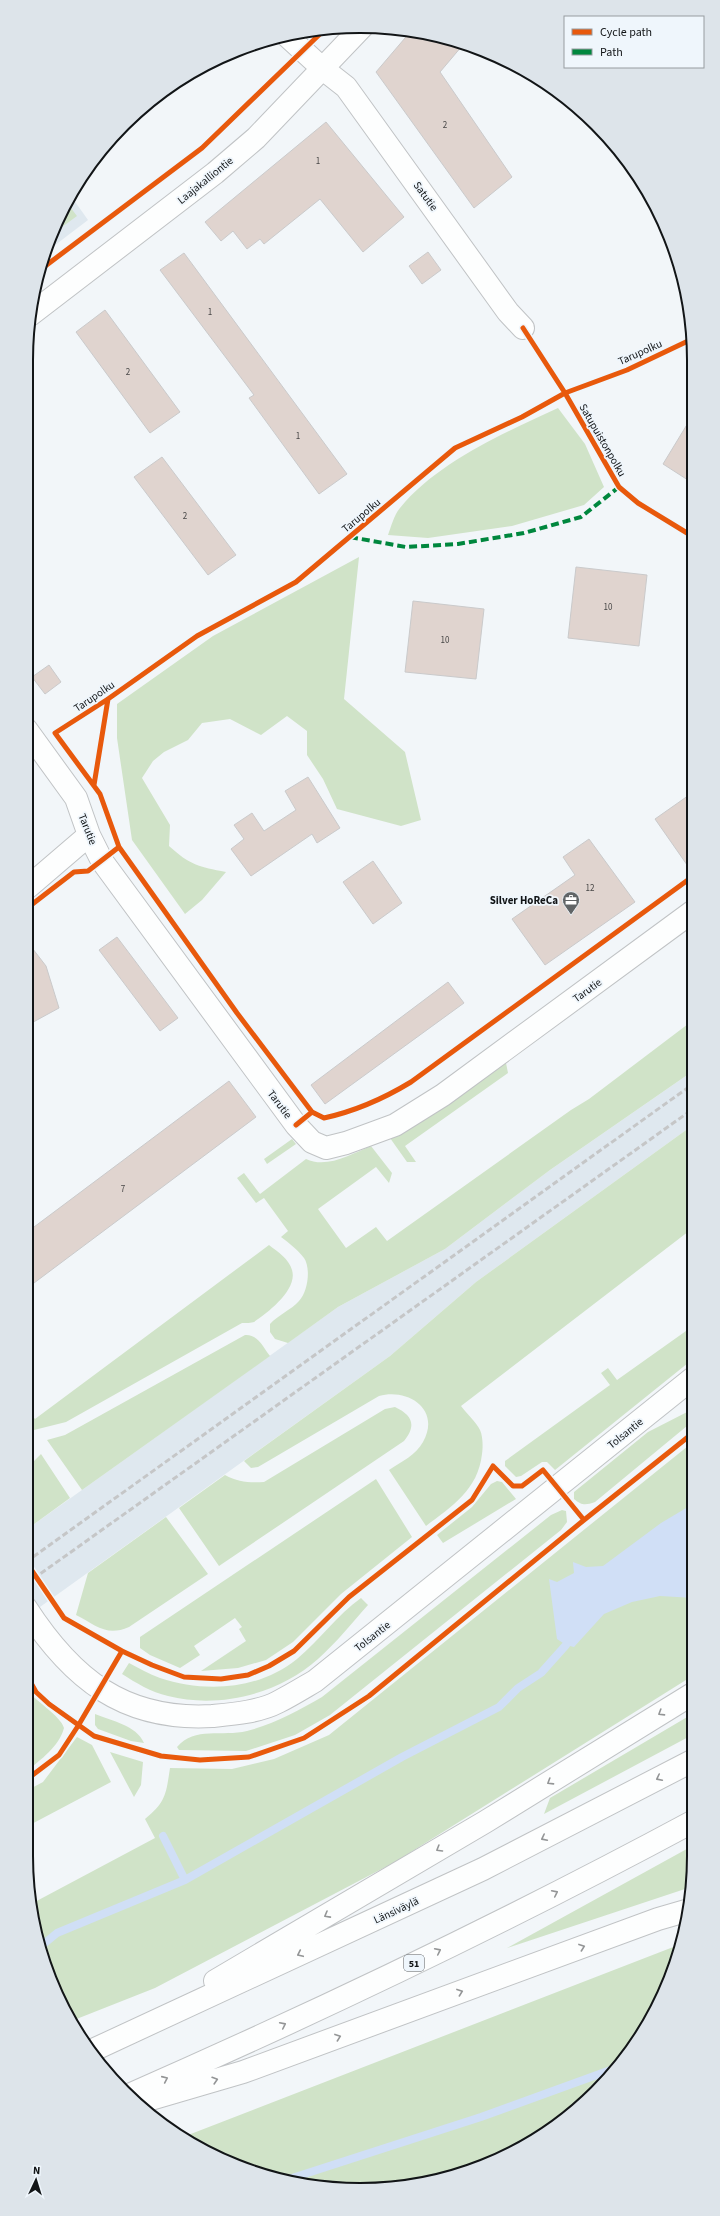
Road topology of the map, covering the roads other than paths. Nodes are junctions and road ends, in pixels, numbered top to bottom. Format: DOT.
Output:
graph roads {
  1 [pos="356,33"];
  2 [pos="292,40"];
  3 [pos="323,69"];
  4 [pos="37,310"];
  5 [pos="523,328"];
  6 [pos="33,739"];
  7 [pos="89,835"];
  8 [pos="33,883"];
  9 [pos="687,916"];
  10 [pos="687,1383"];
  11 [pos="33,1618"];
  12 [pos="687,1697"];
  13 [pos="687,1764"];
  14 [pos="687,1824"];
  15 [pos="682,1912"];
  16 [pos="129,2033"];
  17 [pos="96,2049"];
  18 [pos="135,2093"];
  19 [pos="143,2101"];
  1 -- 3 [label="main road, Laajakalliontie"];
  2 -- 3 [label="main road, Satutie"];
  3 -- 4 [label="main road, Laajakalliontie"];
  3 -- 5 [label="main road, Satutie"];
  6 -- 7 [label="main road, Tarutie"];
  7 -- 8 [label="main road"];
  7 -- 9 [label="main road, Tarutie"];
  10 -- 11 [label="main road, Tolsantie"];
  12 -- 16 [label="main road, one-way"];
  13 -- 16 [label="main road, Länsiväylä, one-way"];
  18 -- 14 [label="main road, 51, one-way"];
  19 -- 15 [label="main road, one-way"];
  16 -- 17 [label="main road, Länsiväylä"];
}
